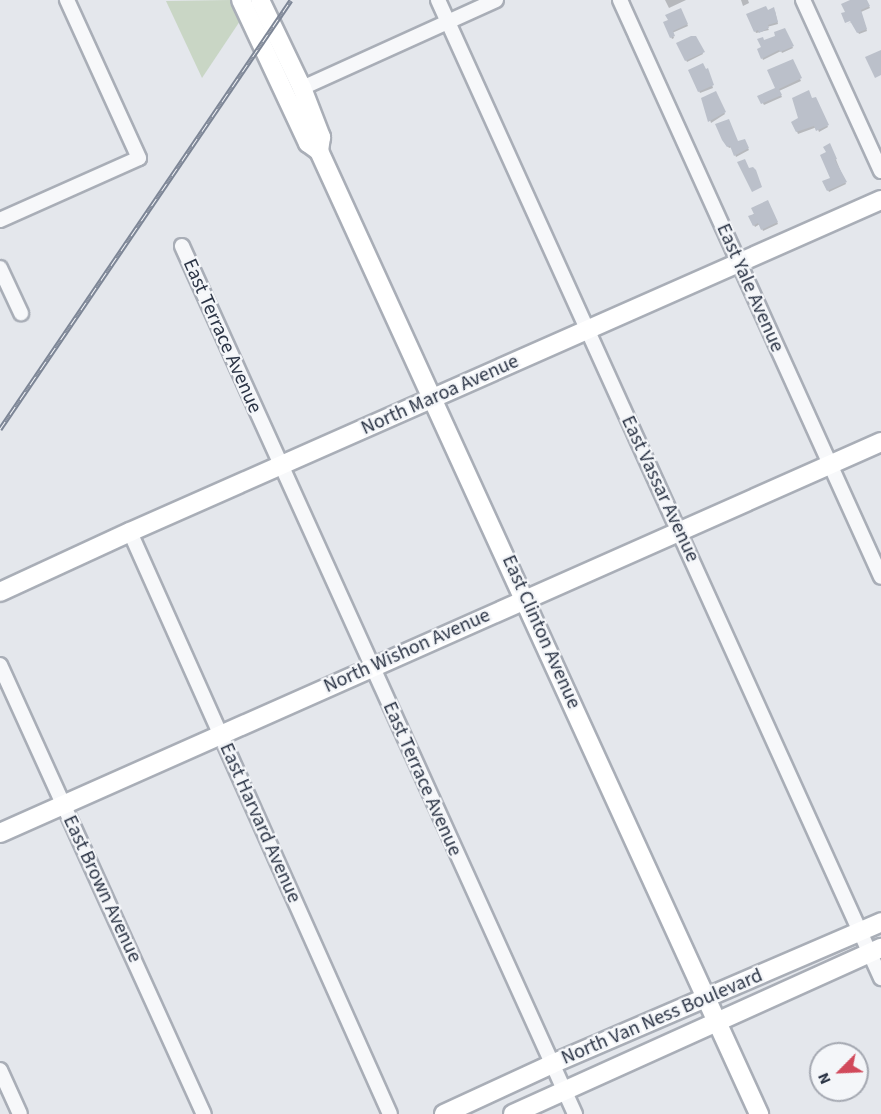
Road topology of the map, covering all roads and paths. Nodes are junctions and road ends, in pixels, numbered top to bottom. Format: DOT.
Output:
graph roads {
  1 [pos="67,0"];
  2 [pos="240,0"];
  3 [pos="260,0"];
  4 [pos="438,0"];
  5 [pos="496,0"];
  6 [pos="620,0"];
  7 [pos="803,0"];
  8 [pos="448,21"];
  9 [pos="260,44"];
  10 [pos="302,88"];
  11 [pos="319,151"];
  12 [pos="881,171"];
  13 [pos="881,200"];
  14 [pos="0,220"];
  15 [pos="182,246"];
  16 [pos="739,263"];
  17 [pos="0,268"];
  18 [pos="21,313"];
  19 [pos="586,331"];
  20 [pos="433,398"];
  21 [pos="881,442"];
  22 [pos="830,464"];
  23 [pos="280,466"];
  24 [pos="679,530"];
  25 [pos="130,532"];
  26 [pos="881,576"];
  27 [pos="0,592"];
  28 [pos="526,598"];
  29 [pos="0,665"];
  30 [pos="371,667"];
  31 [pos="220,735"];
  32 [pos="63,804"];
  33 [pos="0,833"];
  34 [pos="881,922"];
  35 [pos="860,931"];
  36 [pos="875,951"];
  37 [pos="881,978"];
  38 [pos="706,999"];
  39 [pos="717,1022"];
  40 [pos="552,1064"];
  41 [pos="0,1070"];
  42 [pos="564,1091"];
  43 [pos="20,1114"];
  44 [pos="204,1114"];
  45 [pos="390,1114"];
  46 [pos="444,1114"];
  47 [pos="513,1114"];
  48 [pos="575,1114"];
  49 [pos="759,1114"];
  1 -- 14 [label="street"];
  2 -- 9 [label="main road, East Clinton Avenue"];
  3 -- 10 [label="main road, East Clinton Avenue"];
  4 -- 8 [label="street, East Vassar Avenue"];
  5 -- 8 [label="street"];
  6 -- 16 [label="street, East Yale Avenue"];
  7 -- 12 [label="street"];
  8 -- 10 [label="street"];
  8 -- 19 [label="street, East Vassar Avenue"];
  9 -- 10 [label="main road"];
  9 -- 11 [label="main road, East Clinton Avenue"];
  10 -- 11 [label="main road, East Clinton Avenue"];
  11 -- 20 [label="main road, East Clinton Avenue"];
  13 -- 16 [label="main road, North Maroa Avenue"];
  15 -- 23 [label="street, East Terrace Avenue"];
  16 -- 19 [label="main road, North Maroa Avenue"];
  16 -- 22 [label="street, East Yale Avenue"];
  17 -- 18 [label="street"];
  19 -- 20 [label="main road, North Maroa Avenue"];
  19 -- 24 [label="street, East Vassar Avenue"];
  20 -- 23 [label="main road, North Maroa Avenue"];
  20 -- 28 [label="main road, East Clinton Avenue"];
  21 -- 22 [label="main road, North Wishon Avenue"];
  22 -- 24 [label="main road, North Wishon Avenue"];
  22 -- 26 [label="street, East Yale Avenue"];
  23 -- 25 [label="main road, North Maroa Avenue"];
  23 -- 30 [label="street, East Terrace Avenue"];
  24 -- 28 [label="main road, North Wishon Avenue"];
  24 -- 35 [label="street, East Vassar Avenue"];
  25 -- 27 [label="main road, North Maroa Avenue"];
  25 -- 31 [label="street, East Harvard Avenue"];
  28 -- 30 [label="main road, North Wishon Avenue"];
  28 -- 38 [label="main road, East Clinton Avenue"];
  29 -- 32 [label="street, East Brown Avenue"];
  30 -- 31 [label="main road, North Wishon Avenue"];
  30 -- 40 [label="street, East Terrace Avenue"];
  31 -- 32 [label="main road, North Wishon Avenue"];
  31 -- 45 [label="street, East Harvard Avenue"];
  32 -- 33 [label="main road, North Wishon Avenue"];
  32 -- 44 [label="street, East Brown Avenue"];
  34 -- 35 [label="main road, North Van Ness Boulevard"];
  35 -- 36 [label="street, East Vassar Avenue"];
  35 -- 38 [label="main road, North Van Ness Boulevard"];
  36 -- 37 [label="street, East Vassar Avenue"];
  36 -- 39 [label="main road, North Van Ness Boulevard"];
  38 -- 39 [label="main road, East Clinton Avenue"];
  38 -- 40 [label="main road, North Van Ness Boulevard"];
  39 -- 42 [label="main road, North Van Ness Boulevard"];
  39 -- 49 [label="main road, East Clinton Avenue"];
  40 -- 42 [label="street, East Terrace Avenue"];
  40 -- 46 [label="main road, North Van Ness Boulevard"];
  41 -- 43 [label="street"];
  42 -- 47 [label="main road, North Van Ness Boulevard"];
  42 -- 48 [label="street, East Terrace Avenue"];
}
